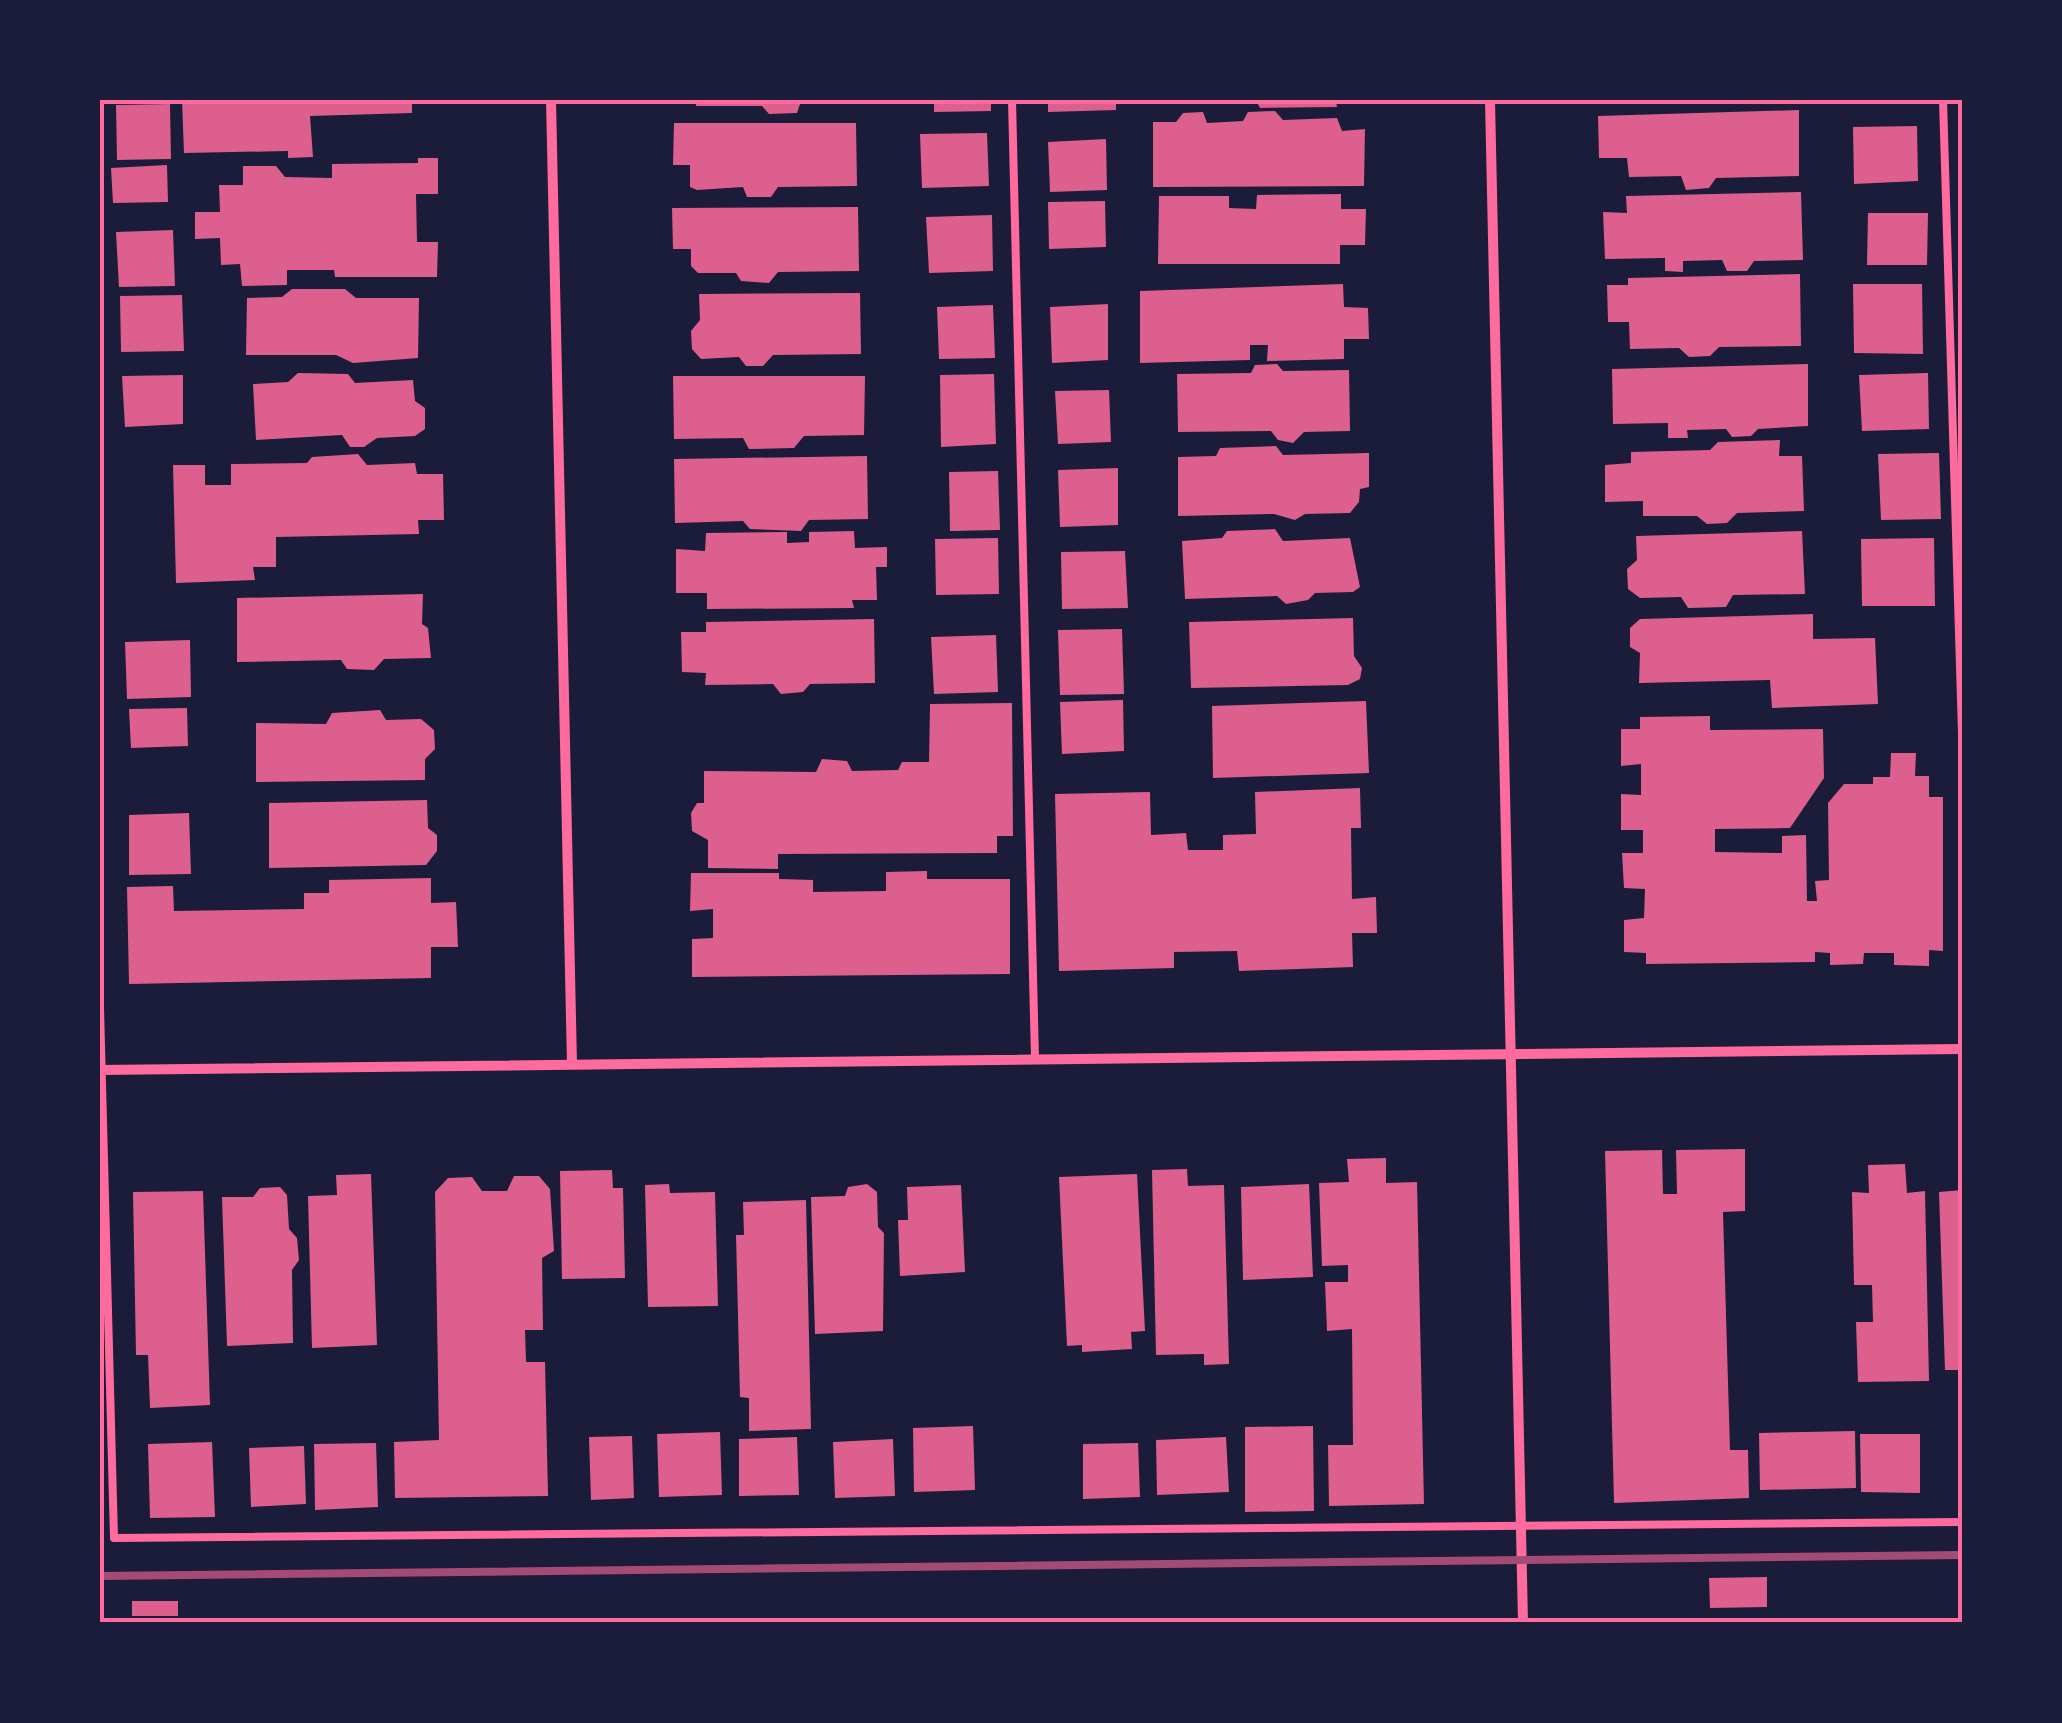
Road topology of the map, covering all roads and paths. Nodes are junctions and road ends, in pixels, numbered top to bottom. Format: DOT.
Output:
graph roads {
  1 [pos="551,100"];
  2 [pos="1012,100"];
  3 [pos="1490,100"];
  4 [pos="1944,100"];
  5 [pos="1962,733"];
  6 [pos="100,1008"];
  7 [pos="1962,1049"];
  8 [pos="1511,1054"];
  9 [pos="1035,1059"];
  10 [pos="572,1064"];
  11 [pos="101,1070"];
  12 [pos="105,1407"];
  13 [pos="1962,1522"];
  14 [pos="1521,1526"];
  15 [pos="1523,1623"];
  1 -- 10 [label="street"];
  2 -- 9 [label="lane"];
  3 -- 8 [label="street"];
  4 -- 5 [label="lane"];
  6 -- 11 [label="lane"];
  7 -- 8 [label="street"];
  8 -- 9 [label="street"];
  8 -- 14 [label="street"];
  9 -- 10 [label="street"];
  10 -- 11 [label="street"];
  11 -- 12 [label="lane"];
  12 -- 14 [label="lane"];
  13 -- 14 [label="lane"];
  14 -- 15 [label="street"];
}
